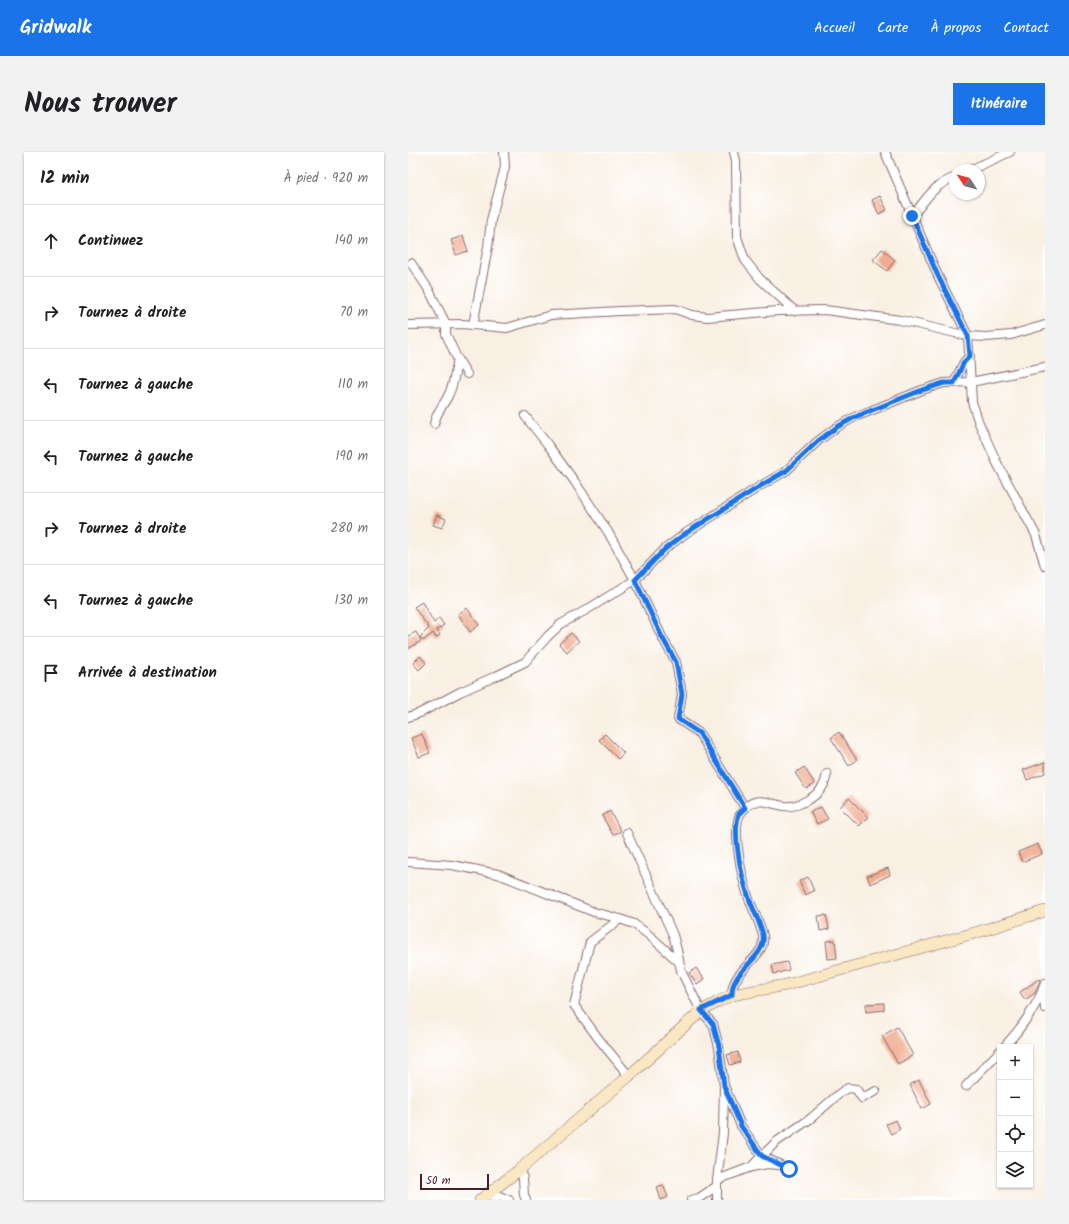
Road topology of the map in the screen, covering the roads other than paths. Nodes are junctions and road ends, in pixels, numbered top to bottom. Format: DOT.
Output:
graph roads {
  1 [pos="504,152"];
  2 [pos="734,152"];
  3 [pos="885,152"];
  4 [pos="1010,152"];
  5 [pos="983,164"];
  6 [pos="949,180"];
  7 [pos="912,216"];
  8 [pos="412,263"];
  9 [pos="795,311"];
  10 [pos="446,324"];
  11 [pos="472,325"];
  12 [pos="1045,325"];
  13 [pos="408,326"];
  14 [pos="968,336"];
  15 [pos="970,356"];
  16 [pos="458,359"];
  17 [pos="1045,367"];
  18 [pos="467,374"];
  19 [pos="971,382"];
  20 [pos="954,383"];
  21 [pos="525,416"];
  22 [pos="434,424"];
  23 [pos="1045,566"];
  24 [pos="635,580"];
  25 [pos="408,717"];
  26 [pos="827,774"];
  27 [pos="745,808"];
  28 [pos="627,833"];
  29 [pos="408,862"];
  30 [pos="1045,911"];
  31 [pos="620,919"];
  32 [pos="679,962"];
  33 [pos="1044,986"];
  34 [pos="732,995"];
  35 [pos="1045,1008"];
  36 [pos="701,1010"];
  37 [pos="1007,1044"];
  38 [pos="997,1054"];
  39 [pos="629,1076"];
  40 [pos="724,1086"];
  41 [pos="966,1086"];
  42 [pos="876,1091"];
  43 [pos="751,1139"];
  44 [pos="772,1145"];
  45 [pos="762,1156"];
  46 [pos="778,1165"];
  47 [pos="751,1167"];
  48 [pos="789,1169"];
  49 [pos="519,1170"];
  50 [pos="717,1183"];
  51 [pos="483,1198"];
  52 [pos="509,1200"];
  53 [pos="526,1200"];
  54 [pos="691,1200"];
  55 [pos="717,1200"];
  1 -- 11 [label="street"];
  2 -- 9 [label="street"];
  3 -- 7 [label="street"];
  4 -- 5 [label="street"];
  6 -- 7 [label="street"];
  7 -- 14 [label="street"];
  8 -- 10 [label="street"];
  9 -- 11 [label="street"];
  9 -- 14 [label="street"];
  10 -- 11 [label="street"];
  10 -- 13 [label="street"];
  10 -- 16 [label="street"];
  12 -- 14 [label="street"];
  14 -- 15 [label="street"];
  15 -- 19 [label="street"];
  15 -- 20 [label="street"];
  16 -- 18 [label="street"];
  16 -- 22 [label="street"];
  17 -- 19 [label="street"];
  19 -- 20 [label="street"];
  19 -- 23 [label="street"];
  20 -- 24 [label="street"];
  21 -- 24 [label="street"];
  24 -- 25 [label="street"];
  24 -- 27 [label="street"];
  26 -- 27 [label="street"];
  27 -- 34 [label="street"];
  28 -- 32 [label="street"];
  29 -- 31 [label="street"];
  30 -- 34 [label="main road"];
  31 -- 32 [label="street"];
  31 -- 39 [label="street"];
  32 -- 36 [label="street"];
  33 -- 35 [label="street"];
  33 -- 37 [label="street"];
  34 -- 36 [label="main road"];
  36 -- 39 [label="main road"];
  36 -- 40 [label="street"];
  38 -- 41 [label="street"];
  39 -- 49 [label="main road"];
  40 -- 43 [label="street"];
  40 -- 50 [label="street"];
  42 -- 44 [label="street"];
  43 -- 44 [label="street"];
  43 -- 45 [label="street"];
  44 -- 45 [label="street"];
  45 -- 46 [label="street"];
  45 -- 47 [label="street"];
  46 -- 47 [label="street"];
  46 -- 48 [label="street"];
  47 -- 50 [label="street"];
  49 -- 51 [label="main road"];
  49 -- 53 [label="street"];
  50 -- 54 [label="street"];
  50 -- 55 [label="street"];
  51 -- 52 [label="street"];
}
